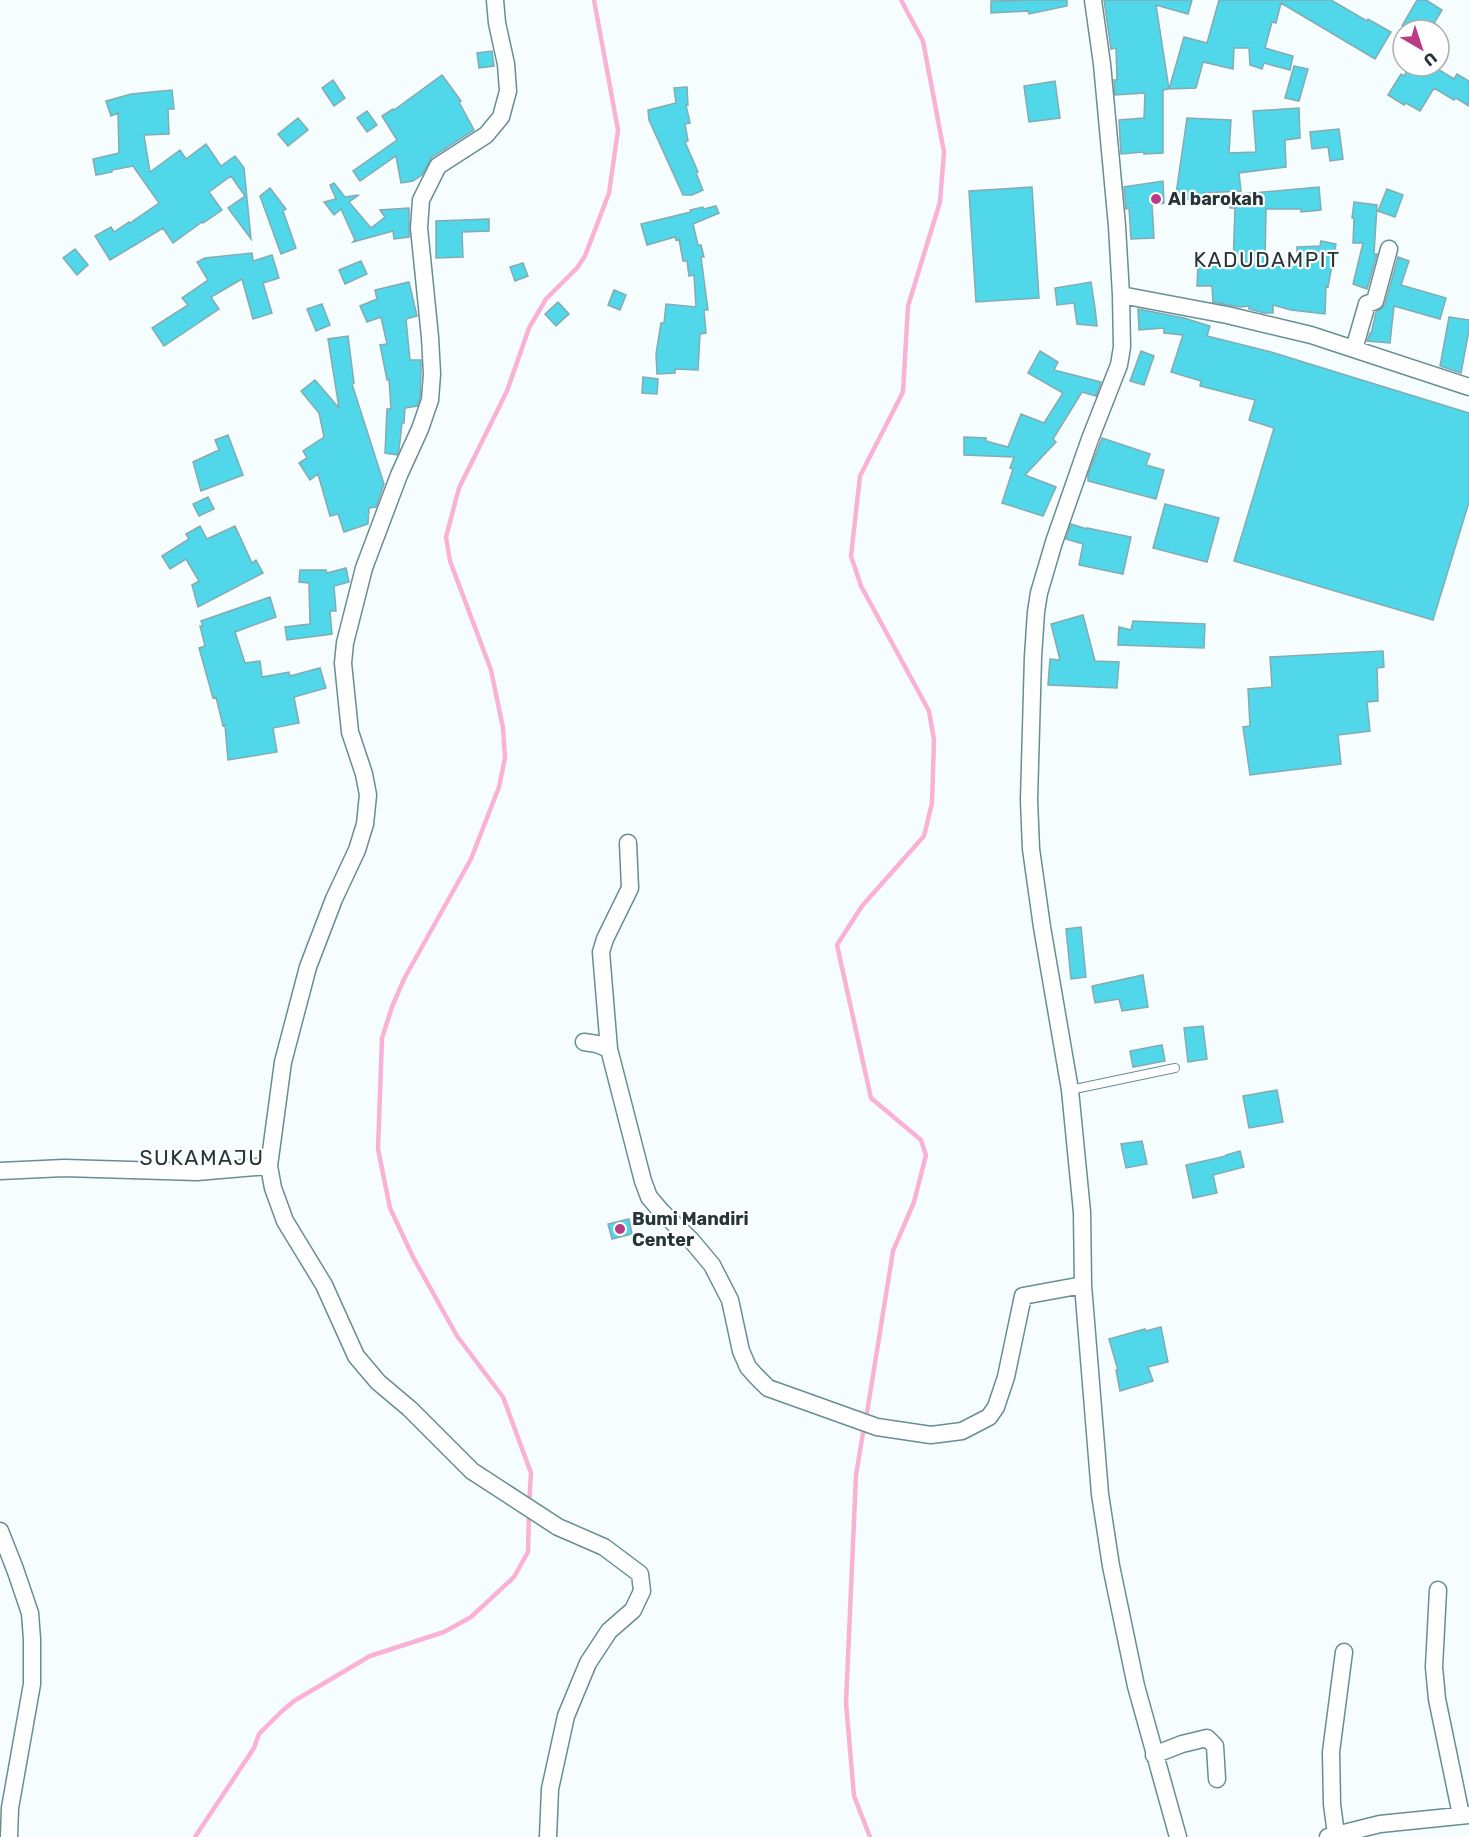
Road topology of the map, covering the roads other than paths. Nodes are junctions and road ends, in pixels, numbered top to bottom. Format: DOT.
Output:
graph roads {
  1 [pos="495,0"];
  2 [pos="1093,0"];
  3 [pos="1389,249"];
  4 [pos="1121,295"];
  5 [pos="1354,349"];
  6 [pos="1469,387"];
  7 [pos="628,843"];
  8 [pos="584,1042"];
  9 [pos="609,1049"];
  10 [pos="1175,1068"];
  11 [pos="1070,1090"];
  12 [pos="269,1166"];
  13 [pos="0,1171"];
  14 [pos="1083,1285"];
  15 [pos="0,1531"];
  16 [pos="1438,1590"];
  17 [pos="1344,1652"];
  18 [pos="1154,1755"];
  19 [pos="1217,1779"];
  20 [pos="1465,1815"];
  21 [pos="1331,1836"];
  22 [pos="9,1837"];
  23 [pos="548,1837"];
  24 [pos="1178,1837"];
  1 -- 12 [label="street"];
  2 -- 4 [label="street"];
  3 -- 5 [label="street"];
  4 -- 5 [label="street"];
  4 -- 11 [label="street"];
  5 -- 6 [label="street"];
  7 -- 9 [label="street"];
  8 -- 9 [label="street"];
  9 -- 14 [label="street"];
  10 -- 11 [label="lane"];
  11 -- 14 [label="street"];
  12 -- 13 [label="street"];
  12 -- 23 [label="street"];
  14 -- 18 [label="street"];
  15 -- 22 [label="street"];
  16 -- 20 [label="street"];
  17 -- 21 [label="street"];
  18 -- 19 [label="street"];
  18 -- 24 [label="street"];
  20 -- 21 [label="street"];
}
